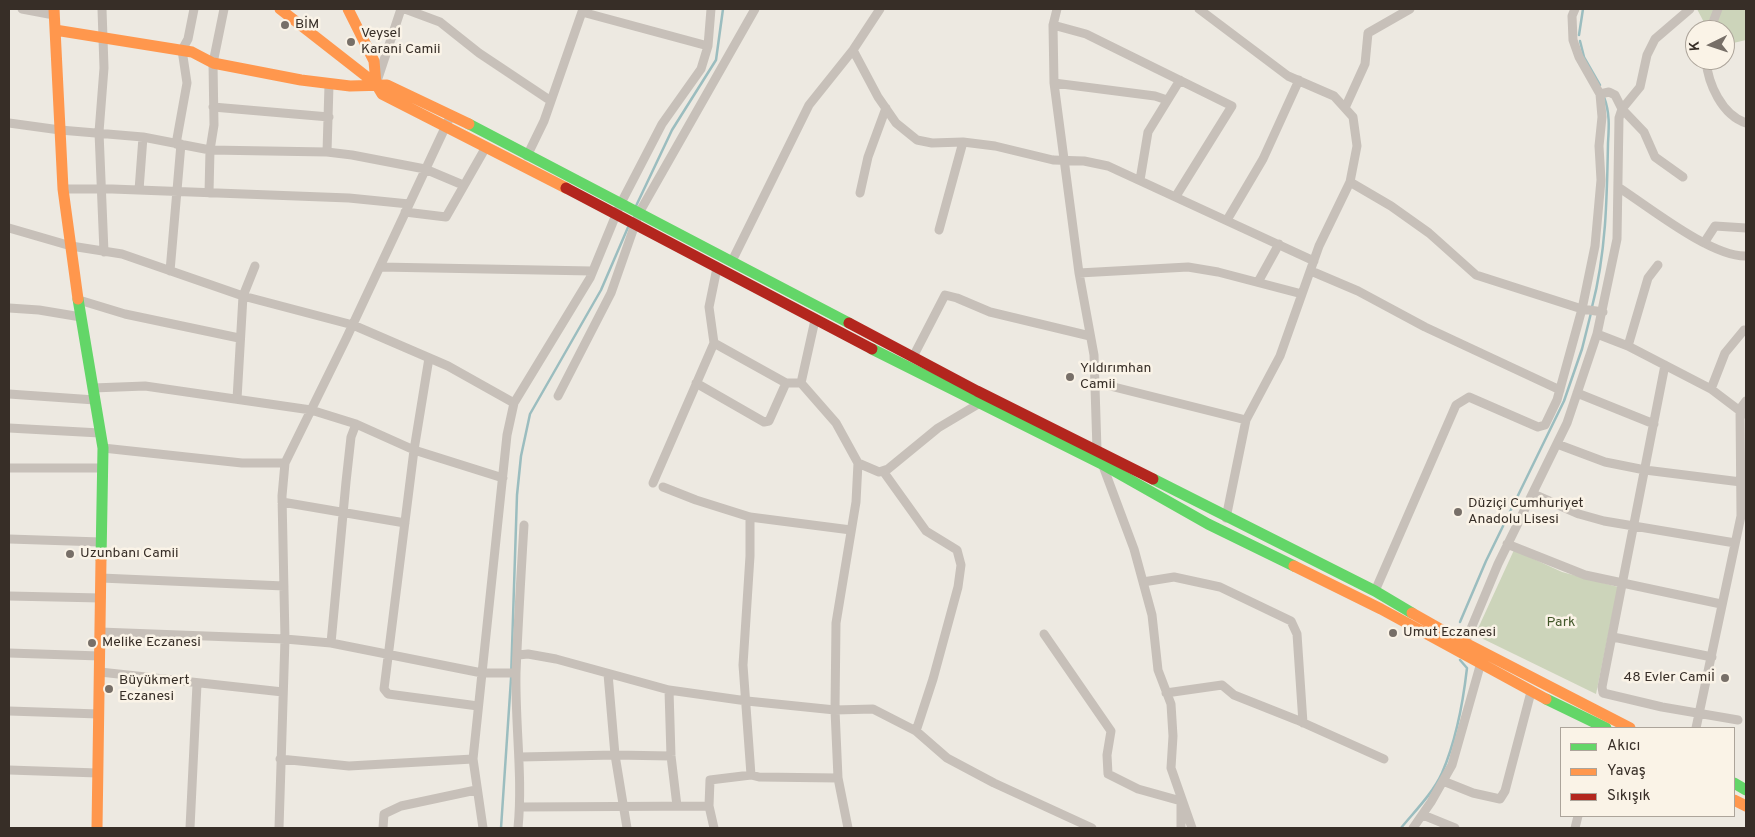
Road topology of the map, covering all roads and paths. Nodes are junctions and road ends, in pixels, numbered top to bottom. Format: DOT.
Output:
graph roads {
  1 [pos="22,9"];
  2 [pos="102,9"];
  3 [pos="194,9"];
  4 [pos="224,9"];
  5 [pos="280,9"];
  6 [pos="348,9"];
  7 [pos="401,9"];
  8 [pos="405,9"];
  9 [pos="711,9"];
  10 [pos="755,9"];
  11 [pos="880,9"];
  12 [pos="1057,9"];
  13 [pos="1199,9"];
  14 [pos="1410,9"];
  15 [pos="1575,9"];
  16 [pos="1690,9"];
  17 [pos="583,11"];
  18 [pos="54,12"];
  19 [pos="1053,25"];
  20 [pos="56,30"];
  21 [pos="102,37"];
  22 [pos="708,46"];
  23 [pos="182,50"];
  24 [pos="853,50"];
  25 [pos="213,63"];
  26 [pos="1708,70"];
  27 [pos="1180,80"];
  28 [pos="1299,80"];
  29 [pos="1054,83"];
  30 [pos="376,84"];
  31 [pos="329,85"];
  32 [pos="1602,94"];
  33 [pos="1167,100"];
  34 [pos="551,101"];
  35 [pos="213,107"];
  36 [pos="886,108"];
  37 [pos="1345,108"];
  38 [pos="1622,109"];
  39 [pos="329,117"];
  40 [pos="448,120"];
  41 [pos="9,123"];
  42 [pos="1746,123"];
  43 [pos="60,130"];
  44 [pos="99,132"];
  45 [pos="143,136"];
  46 [pos="963,142"];
  47 [pos="179,144"];
  48 [pos="486,146"];
  49 [pos="210,150"];
  50 [pos="327,152"];
  51 [pos="528,156"];
  52 [pos="1064,160"];
  53 [pos="425,169"];
  54 [pos="1683,177"];
  55 [pos="1140,180"];
  56 [pos="1350,182"];
  57 [pos="463,185"];
  58 [pos="1618,187"];
  59 [pos="102,189"];
  60 [pos="64,190"];
  61 [pos="139,190"];
  62 [pos="177,191"];
  63 [pos="209,192"];
  64 [pos="860,193"];
  65 [pos="1176,196"];
  66 [pos="407,208"];
  67 [pos="629,215"];
  68 [pos="1227,220"];
  69 [pos="9,228"];
  70 [pos="1746,228"];
  71 [pos="939,230"];
  72 [pos="1704,243"];
  73 [pos="1279,244"];
  74 [pos="71,246"];
  75 [pos="104,252"];
  76 [pos="1746,256"];
  77 [pos="732,261"];
  78 [pos="1314,261"];
  79 [pos="1658,265"];
  80 [pos="255,266"];
  81 [pos="380,267"];
  82 [pos="717,268"];
  83 [pos="170,271"];
  84 [pos="592,271"];
  85 [pos="1311,271"];
  86 [pos="1079,273"];
  87 [pos="1258,282"];
  88 [pos="1302,294"];
  89 [pos="244,296"];
  90 [pos="79,300"];
  91 [pos="9,308"];
  92 [pos="1592,311"];
  93 [pos="81,317"];
  94 [pos="815,320"];
  95 [pos="352,325"];
  96 [pos="1744,330"];
  97 [pos="1598,334"];
  98 [pos="1090,336"];
  99 [pos="239,338"];
  100 [pos="714,343"];
  101 [pos="1628,346"];
  102 [pos="914,356"];
  103 [pos="429,358"];
  104 [pos="1665,365"];
  105 [pos="1094,382"];
  106 [pos="696,383"];
  107 [pos="786,383"];
  108 [pos="801,383"];
  109 [pos="92,388"];
  110 [pos="1711,389"];
  111 [pos="1560,390"];
  112 [pos="1577,393"];
  113 [pos="9,394"];
  114 [pos="558,396"];
  115 [pos="237,399"];
  116 [pos="95,400"];
  117 [pos="1746,401"];
  118 [pos="514,403"];
  119 [pos="980,403"];
  120 [pos="311,410"];
  121 [pos="1743,413"];
  122 [pos="1246,420"];
  123 [pos="356,424"];
  124 [pos="1654,424"];
  125 [pos="9,428"];
  126 [pos="100,433"];
  127 [pos="1557,444"];
  128 [pos="103,448"];
  129 [pos="414,450"];
  130 [pos="1097,450"];
  131 [pos="284,463"];
  132 [pos="858,463"];
  133 [pos="1102,464"];
  134 [pos="9,468"];
  135 [pos="102,468"];
  136 [pos="1645,470"];
  137 [pos="883,471"];
  138 [pos="503,478"];
  139 [pos="1741,482"];
  140 [pos="653,483"];
  141 [pos="663,487"];
  142 [pos="1533,494"];
  143 [pos="282,502"];
  144 [pos="344,512"];
  145 [pos="750,516"];
  146 [pos="1226,518"];
  147 [pos="405,523"];
  148 [pos="524,525"];
  149 [pos="1635,527"];
  150 [pos="851,530"];
  151 [pos="9,539"];
  152 [pos="101,542"];
  153 [pos="1735,542"];
  154 [pos="1508,544"];
  155 [pos="101,578"];
  156 [pos="1143,582"];
  157 [pos="1624,582"];
  158 [pos="284,586"];
  159 [pos="1375,591"];
  160 [pos="9,596"];
  161 [pos="100,598"];
  162 [pos="1721,604"];
  163 [pos="100,632"];
  164 [pos="1044,634"];
  165 [pos="1613,637"];
  166 [pos="285,639"];
  167 [pos="332,643"];
  168 [pos="1465,643"];
  169 [pos="9,654"];
  170 [pos="388,655"];
  171 [pos="518,655"];
  172 [pos="100,656"];
  173 [pos="1712,657"];
  174 [pos="1482,658"];
  175 [pos="100,672"];
  176 [pos="482,672"];
  177 [pos="512,673"];
  178 [pos="608,674"];
  179 [pos="197,684"];
  180 [pos="669,690"];
  181 [pos="283,692"];
  182 [pos="1531,692"];
  183 [pos="1166,693"];
  184 [pos="747,701"];
  185 [pos="478,706"];
  186 [pos="835,710"];
  187 [pos="9,711"];
  188 [pos="99,714"];
  189 [pos="1700,714"];
  190 [pos="1738,720"];
  191 [pos="1303,722"];
  192 [pos="1602,727"];
  193 [pos="1628,727"];
  194 [pos="1696,727"];
  195 [pos="916,731"];
  196 [pos="615,754"];
  197 [pos="671,756"];
  198 [pos="520,757"];
  199 [pos="280,759"];
  200 [pos="473,759"];
  201 [pos="1384,759"];
  202 [pos="9,770"];
  203 [pos="98,773"];
  204 [pos="751,775"];
  205 [pos="838,778"];
  206 [pos="1443,781"];
  207 [pos="1735,784"];
  208 [pos="476,790"];
  209 [pos="1746,790"];
  210 [pos="1181,801"];
  211 [pos="677,806"];
  212 [pos="709,806"];
  213 [pos="520,807"];
  214 [pos="622,807"];
  215 [pos="1423,815"];
  216 [pos="97,828"];
  217 [pos="190,828"];
  218 [pos="279,828"];
  219 [pos="383,828"];
  220 [pos="484,828"];
  221 [pos="518,828"];
  222 [pos="627,828"];
  223 [pos="714,828"];
  224 [pos="848,828"];
  225 [pos="1092,828"];
  226 [pos="1181,828"];
  227 [pos="1192,828"];
  228 [pos="1413,828"];
  229 [pos="1455,828"];
  1 -- 18 [label="street"];
  2 -- 21 [label="street"];
  3 -- 23 [label="street"];
  4 -- 25 [label="street"];
  5 -- 30 [label="main road"];
  6 -- 30 [label="main road"];
  7 -- 30 [label="street"];
  8 -- 34 [label="street"];
  9 -- 22 [label="street"];
  10 -- 67 [label="street"];
  11 -- 24 [label="street"];
  12 -- 19 [label="street"];
  13 -- 28 [label="street"];
  14 -- 37 [label="street"];
  15 -- 32 [label="street"];
  16 -- 38 [label="street"];
  17 -- 22 [label="street"];
  17 -- 34 [label="street"];
  18 -- 20 [label="main road"];
  19 -- 27 [label="street"];
  19 -- 29 [label="street"];
  20 -- 21 [label="main road"];
  20 -- 43 [label="main road"];
  21 -- 23 [label="main road"];
  21 -- 44 [label="street"];
  22 -- 67 [label="street"];
  23 -- 25 [label="main road"];
  23 -- 47 [label="street"];
  24 -- 36 [label="street"];
  24 -- 77 [label="street"];
  25 -- 31 [label="main road"];
  25 -- 35 [label="street"];
  26 -- 42 [label="street"];
  27 -- 33 [label="street"];
  27 -- 65 [label="street"];
  28 -- 37 [label="street"];
  28 -- 68 [label="street"];
  29 -- 33 [label="street"];
  29 -- 52 [label="street"];
  30 -- 31 [label="main road"];
  30 -- 40 [label="main road"];
  31 -- 39 [label="street"];
  32 -- 38 [label="street"];
  32 -- 92 [label="street"];
  33 -- 55 [label="street"];
  34 -- 51 [label="street"];
  35 -- 39 [label="street"];
  35 -- 49 [label="street"];
  36 -- 46 [label="street"];
  36 -- 64 [label="street"];
  37 -- 56 [label="street"];
  38 -- 54 [label="street"];
  38 -- 58 [label="street"];
  39 -- 50 [label="street"];
  40 -- 48 [label="main road"];
  40 -- 51 [label="main road"];
  40 -- 53 [label="street"];
  41 -- 43 [label="street"];
  43 -- 44 [label="street"];
  43 -- 60 [label="main road"];
  44 -- 45 [label="street"];
  44 -- 59 [label="street"];
  45 -- 47 [label="street"];
  45 -- 61 [label="street"];
  46 -- 52 [label="street"];
  46 -- 71 [label="street"];
  47 -- 49 [label="street"];
  47 -- 62 [label="street"];
  48 -- 57 [label="street"];
  48 -- 67 [label="main road"];
  49 -- 50 [label="street"];
  49 -- 63 [label="street"];
  50 -- 53 [label="street"];
  51 -- 67 [label="main road"];
  52 -- 55 [label="street"];
  52 -- 86 [label="street"];
  53 -- 57 [label="street"];
  53 -- 66 [label="street"];
  55 -- 65 [label="street"];
  56 -- 78 [label="street"];
  56 -- 92 [label="street"];
  57 -- 66 [label="street"];
  58 -- 72 [label="street"];
  58 -- 92 [label="street"];
  59 -- 60 [label="street"];
  59 -- 61 [label="street"];
  59 -- 75 [label="street"];
  60 -- 74 [label="main road"];
  61 -- 62 [label="street"];
  62 -- 63 [label="street"];
  62 -- 83 [label="street"];
  63 -- 66 [label="street"];
  65 -- 68 [label="street"];
  66 -- 81 [label="street"];
  67 -- 77 [label="main road"];
  67 -- 82 [label="main road"];
  67 -- 84 [label="street"];
  67 -- 114 [label="street"];
  68 -- 73 [label="street"];
  69 -- 74 [label="street"];
  70 -- 72 [label="street"];
  72 -- 76 [label="street"];
  73 -- 78 [label="street"];
  73 -- 87 [label="street"];
  74 -- 75 [label="street"];
  74 -- 90 [label="main road"];
  75 -- 83 [label="street"];
  77 -- 102 [label="main road"];
  78 -- 85 [label="street"];
  79 -- 101 [label="street"];
  80 -- 89 [label="street"];
  81 -- 84 [label="street"];
  81 -- 95 [label="street"];
  82 -- 94 [label="main road"];
  82 -- 100 [label="street"];
  83 -- 89 [label="street"];
  84 -- 118 [label="street"];
  85 -- 88 [label="street"];
  85 -- 111 [label="street"];
  86 -- 87 [label="street"];
  86 -- 98 [label="street"];
  87 -- 88 [label="street"];
  88 -- 122 [label="street"];
  89 -- 95 [label="street"];
  89 -- 99 [label="street"];
  90 -- 93 [label="main road"];
  90 -- 99 [label="street"];
  91 -- 93 [label="street"];
  92 -- 97 [label="street"];
  92 -- 111 [label="street"];
  93 -- 109 [label="main road"];
  94 -- 108 [label="street"];
  94 -- 119 [label="main road"];
  95 -- 103 [label="street"];
  95 -- 120 [label="street"];
  96 -- 110 [label="street"];
  97 -- 101 [label="street"];
  97 -- 112 [label="street"];
  98 -- 102 [label="street"];
  98 -- 105 [label="street"];
  99 -- 115 [label="street"];
  100 -- 106 [label="street"];
  100 -- 107 [label="street"];
  101 -- 104 [label="street"];
  102 -- 130 [label="main road"];
  103 -- 118 [label="street"];
  103 -- 129 [label="street"];
  104 -- 110 [label="street"];
  104 -- 124 [label="street"];
  105 -- 122 [label="street"];
  105 -- 130 [label="street"];
  106 -- 107 [label="street"];
  106 -- 140 [label="street"];
  107 -- 108 [label="street"];
  108 -- 132 [label="street"];
  109 -- 115 [label="street"];
  109 -- 116 [label="main road"];
  110 -- 121 [label="street"];
  111 -- 159 [label="street"];
  112 -- 124 [label="street"];
  112 -- 127 [label="street"];
  113 -- 116 [label="street"];
  115 -- 120 [label="street"];
  116 -- 126 [label="main road"];
  117 -- 121 [label="street"];
  118 -- 138 [label="street"];
  119 -- 133 [label="main road"];
  119 -- 137 [label="street"];
  120 -- 123 [label="street"];
  120 -- 131 [label="street"];
  121 -- 139 [label="street"];
  122 -- 146 [label="street"];
  123 -- 129 [label="street"];
  123 -- 144 [label="street"];
  124 -- 136 [label="street"];
  125 -- 126 [label="street"];
  126 -- 128 [label="main road"];
  127 -- 136 [label="street"];
  127 -- 142 [label="street"];
  128 -- 131 [label="street"];
  128 -- 135 [label="main road"];
  129 -- 138 [label="street"];
  129 -- 147 [label="street"];
  130 -- 133 [label="street"];
  130 -- 146 [label="main road"];
  131 -- 143 [label="street"];
  132 -- 137 [label="street"];
  132 -- 150 [label="street"];
  133 -- 156 [label="street"];
  133 -- 174 [label="main road"];
  134 -- 135 [label="street"];
  135 -- 152 [label="main road"];
  136 -- 139 [label="street"];
  136 -- 149 [label="street"];
  137 -- 195 [label="street"];
  138 -- 176 [label="street"];
  139 -- 153 [label="street"];
  141 -- 145 [label="street"];
  142 -- 149 [label="street"];
  142 -- 154 [label="street"];
  143 -- 144 [label="street"];
  143 -- 158 [label="street"];
  144 -- 147 [label="street"];
  144 -- 167 [label="street"];
  145 -- 150 [label="street"];
  145 -- 184 [label="street"];
  146 -- 159 [label="main road"];
  147 -- 170 [label="street"];
  148 -- 171 [label="street"];
  149 -- 153 [label="street"];
  149 -- 157 [label="street"];
  150 -- 186 [label="street"];
  151 -- 152 [label="street"];
  152 -- 155 [label="main road"];
  153 -- 162 [label="street"];
  154 -- 157 [label="street"];
  154 -- 168 [label="street"];
  155 -- 158 [label="street"];
  155 -- 161 [label="main road"];
  156 -- 183 [label="street"];
  156 -- 191 [label="street"];
  157 -- 162 [label="street"];
  157 -- 165 [label="street"];
  158 -- 166 [label="street"];
  159 -- 168 [label="main road"];
  160 -- 161 [label="street"];
  161 -- 163 [label="main road"];
  162 -- 173 [label="street"];
  163 -- 166 [label="street"];
  163 -- 172 [label="main road"];
  164 -- 210 [label="street"];
  165 -- 173 [label="street"];
  165 -- 189 [label="street"];
  166 -- 167 [label="street"];
  166 -- 181 [label="street"];
  167 -- 170 [label="street"];
  168 -- 174 [label="main road"];
  169 -- 172 [label="street"];
  170 -- 176 [label="street"];
  170 -- 185 [label="street"];
  171 -- 177 [label="street"];
  171 -- 178 [label="street"];
  172 -- 175 [label="main road"];
  173 -- 189 [label="street"];
  174 -- 182 [label="main road"];
  174 -- 193 [label="main road"];
  174 -- 206 [label="street"];
  175 -- 179 [label="street"];
  175 -- 188 [label="main road"];
  176 -- 177 [label="street"];
  176 -- 185 [label="street"];
  177 -- 198 [label="street"];
  178 -- 180 [label="street"];
  178 -- 196 [label="street"];
  179 -- 181 [label="street"];
  179 -- 217 [label="street"];
  180 -- 184 [label="street"];
  180 -- 197 [label="street"];
  181 -- 199 [label="street"];
  182 -- 192 [label="main road"];
  182 -- 206 [label="street"];
  183 -- 191 [label="street"];
  183 -- 210 [label="street"];
  184 -- 186 [label="street"];
  184 -- 204 [label="street"];
  185 -- 200 [label="street"];
  186 -- 195 [label="street"];
  186 -- 205 [label="street"];
  187 -- 188 [label="street"];
  188 -- 203 [label="main road"];
  189 -- 190 [label="street"];
  189 -- 194 [label="street"];
  191 -- 201 [label="street"];
  195 -- 225 [label="street"];
  196 -- 197 [label="street"];
  196 -- 198 [label="street"];
  196 -- 214 [label="street"];
  197 -- 211 [label="street"];
  198 -- 213 [label="street"];
  199 -- 200 [label="street"];
  199 -- 218 [label="street"];
  200 -- 208 [label="street"];
  202 -- 203 [label="street"];
  203 -- 216 [label="main road"];
  204 -- 205 [label="street"];
  204 -- 212 [label="street"];
  205 -- 224 [label="street"];
  206 -- 215 [label="street"];
  207 -- 209 [label="main road"];
  208 -- 219 [label="street"];
  208 -- 220 [label="street"];
  210 -- 226 [label="street"];
  210 -- 227 [label="street"];
  211 -- 212 [label="street"];
  211 -- 214 [label="street"];
  212 -- 223 [label="street"];
  213 -- 214 [label="street"];
  213 -- 221 [label="street"];
  214 -- 222 [label="street"];
  215 -- 228 [label="street"];
  215 -- 229 [label="street"];
}
